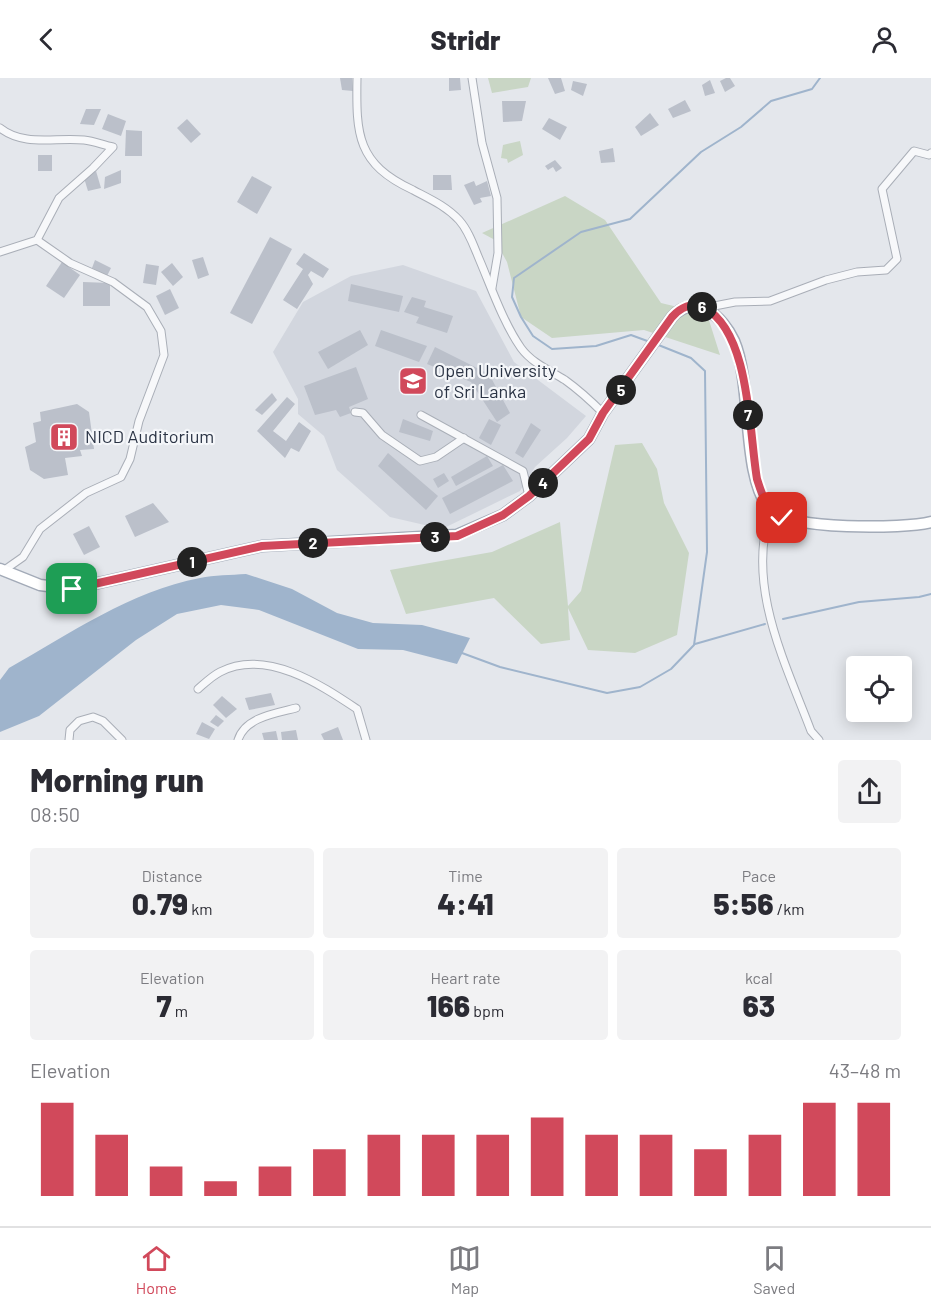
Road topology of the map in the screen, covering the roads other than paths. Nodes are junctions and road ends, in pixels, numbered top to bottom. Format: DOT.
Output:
graph roads {
  1 [pos="357,78"];
  2 [pos="472,78"];
  3 [pos="0,128"];
  4 [pos="931,153"];
  5 [pos="37,240"];
  6 [pos="0,252"];
  7 [pos="492,291"];
  8 [pos="704,308"];
  9 [pos="355,412"];
  10 [pos="603,413"];
  11 [pos="421,415"];
  12 [pos="464,438"];
  13 [pos="529,496"];
  14 [pos="771,510"];
  15 [pos="931,522"];
  16 [pos="1,570"];
  17 [pos="198,689"];
  18 [pos="296,708"];
  19 [pos="69,740"];
  20 [pos="122,740"];
  21 [pos="238,740"];
  22 [pos="366,740"];
  23 [pos="819,740"];
  1 -- 7 [label="street"];
  2 -- 7 [label="street"];
  3 -- 5 [label="street"];
  4 -- 8 [label="street"];
  5 -- 6 [label="street"];
  5 -- 16 [label="street"];
  7 -- 10 [label="street"];
  8 -- 10 [label="main road"];
  8 -- 14 [label="main road"];
  9 -- 12 [label="street"];
  10 -- 13 [label="main road"];
  11 -- 12 [label="street"];
  12 -- 13 [label="street"];
  13 -- 16 [label="main road"];
  14 -- 15 [label="main road"];
  14 -- 23 [label="street"];
  17 -- 22 [label="street"];
  18 -- 21 [label="street"];
  19 -- 20 [label="street"];
}
